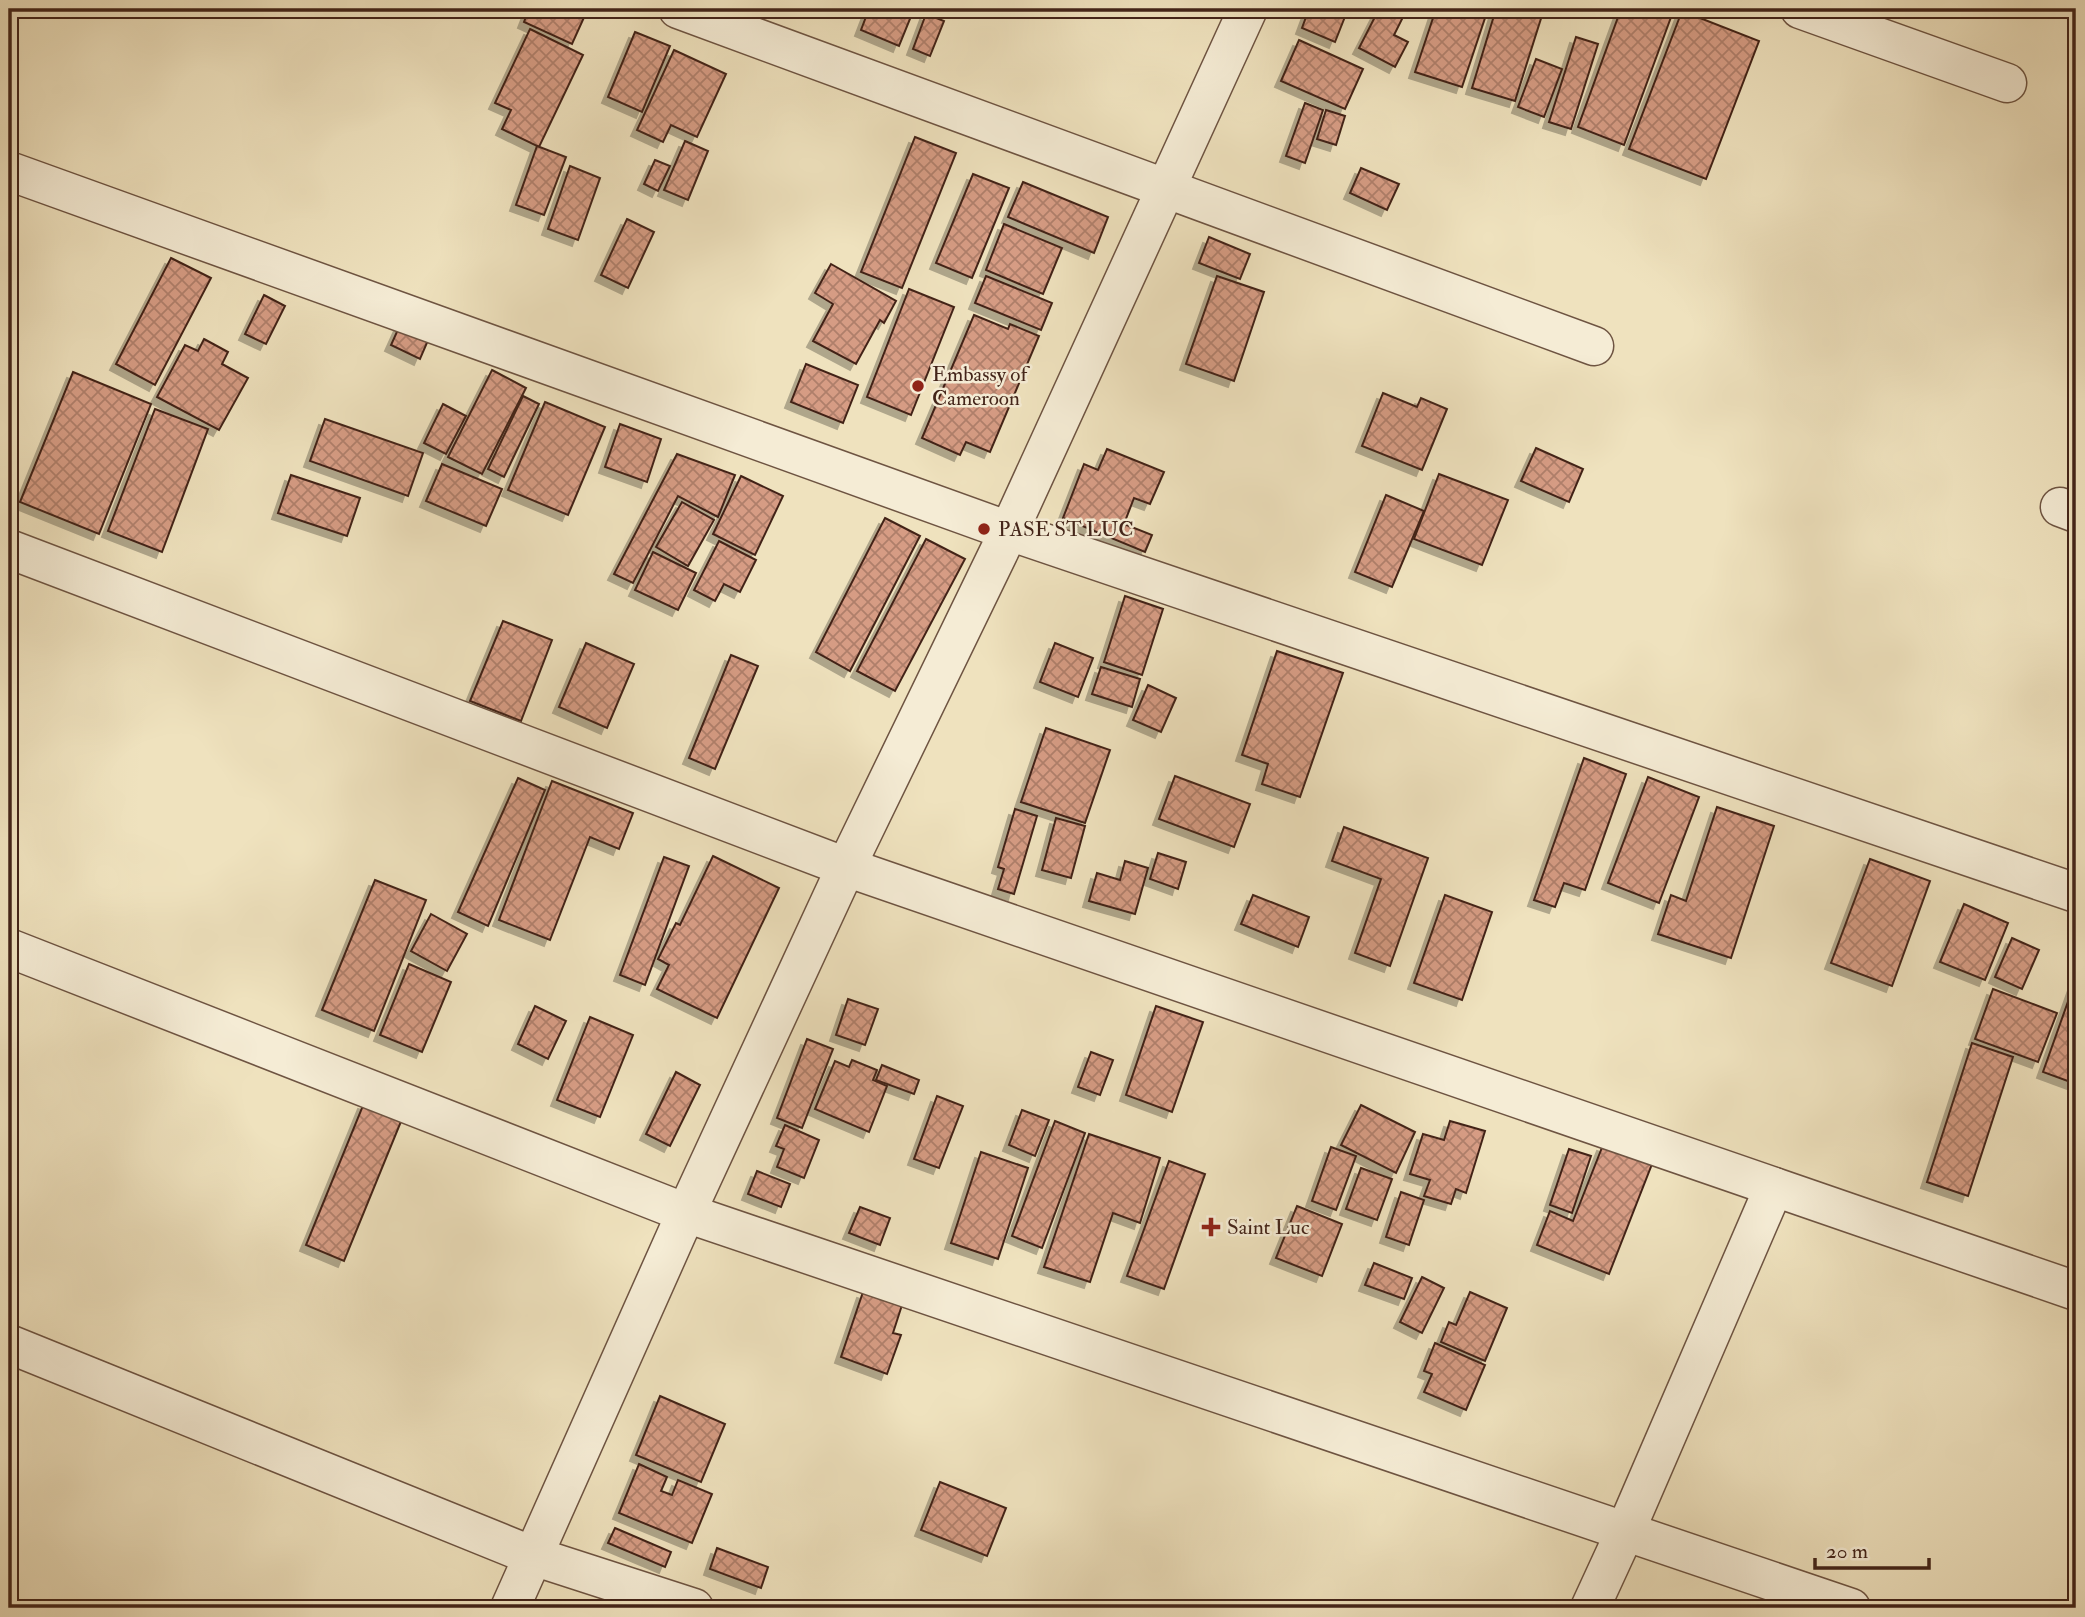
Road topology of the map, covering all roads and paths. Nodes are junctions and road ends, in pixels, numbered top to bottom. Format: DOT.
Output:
graph roads {
  1 [pos="678,9"];
  2 [pos="1248,9"];
  3 [pos="1800,9"];
  4 [pos="2007,83"];
  5 [pos="9,171"];
  6 [pos="1165,188"];
  7 [pos="1594,346"];
  8 [pos="1009,531"];
  9 [pos="9,549"];
  10 [pos="845,867"];
  11 [pos="2076,893"];
  12 [pos="9,948"];
  13 [pos="1774,1186"];
  14 [pos="686,1213"];
  15 [pos="2076,1291"];
  16 [pos="9,1344"];
  17 [pos="1625,1532"];
  18 [pos="533,1556"];
  19 [pos="510,1608"];
  20 [pos="694,1608"];
  21 [pos="1590,1608"];
  22 [pos="1851,1608"];
  1 -- 6 [label="street"];
  2 -- 6 [label="street"];
  3 -- 4 [label="street"];
  5 -- 8 [label="street"];
  6 -- 7 [label="street"];
  6 -- 8 [label="street"];
  8 -- 10 [label="street"];
  8 -- 11 [label="street"];
  9 -- 10 [label="street"];
  10 -- 13 [label="street"];
  10 -- 14 [label="street"];
  12 -- 14 [label="street"];
  13 -- 15 [label="street"];
  13 -- 17 [label="street"];
  14 -- 17 [label="street"];
  14 -- 18 [label="street"];
  16 -- 18 [label="street"];
  17 -- 21 [label="street"];
  17 -- 22 [label="street"];
  18 -- 19 [label="street"];
  18 -- 20 [label="street"];
}
